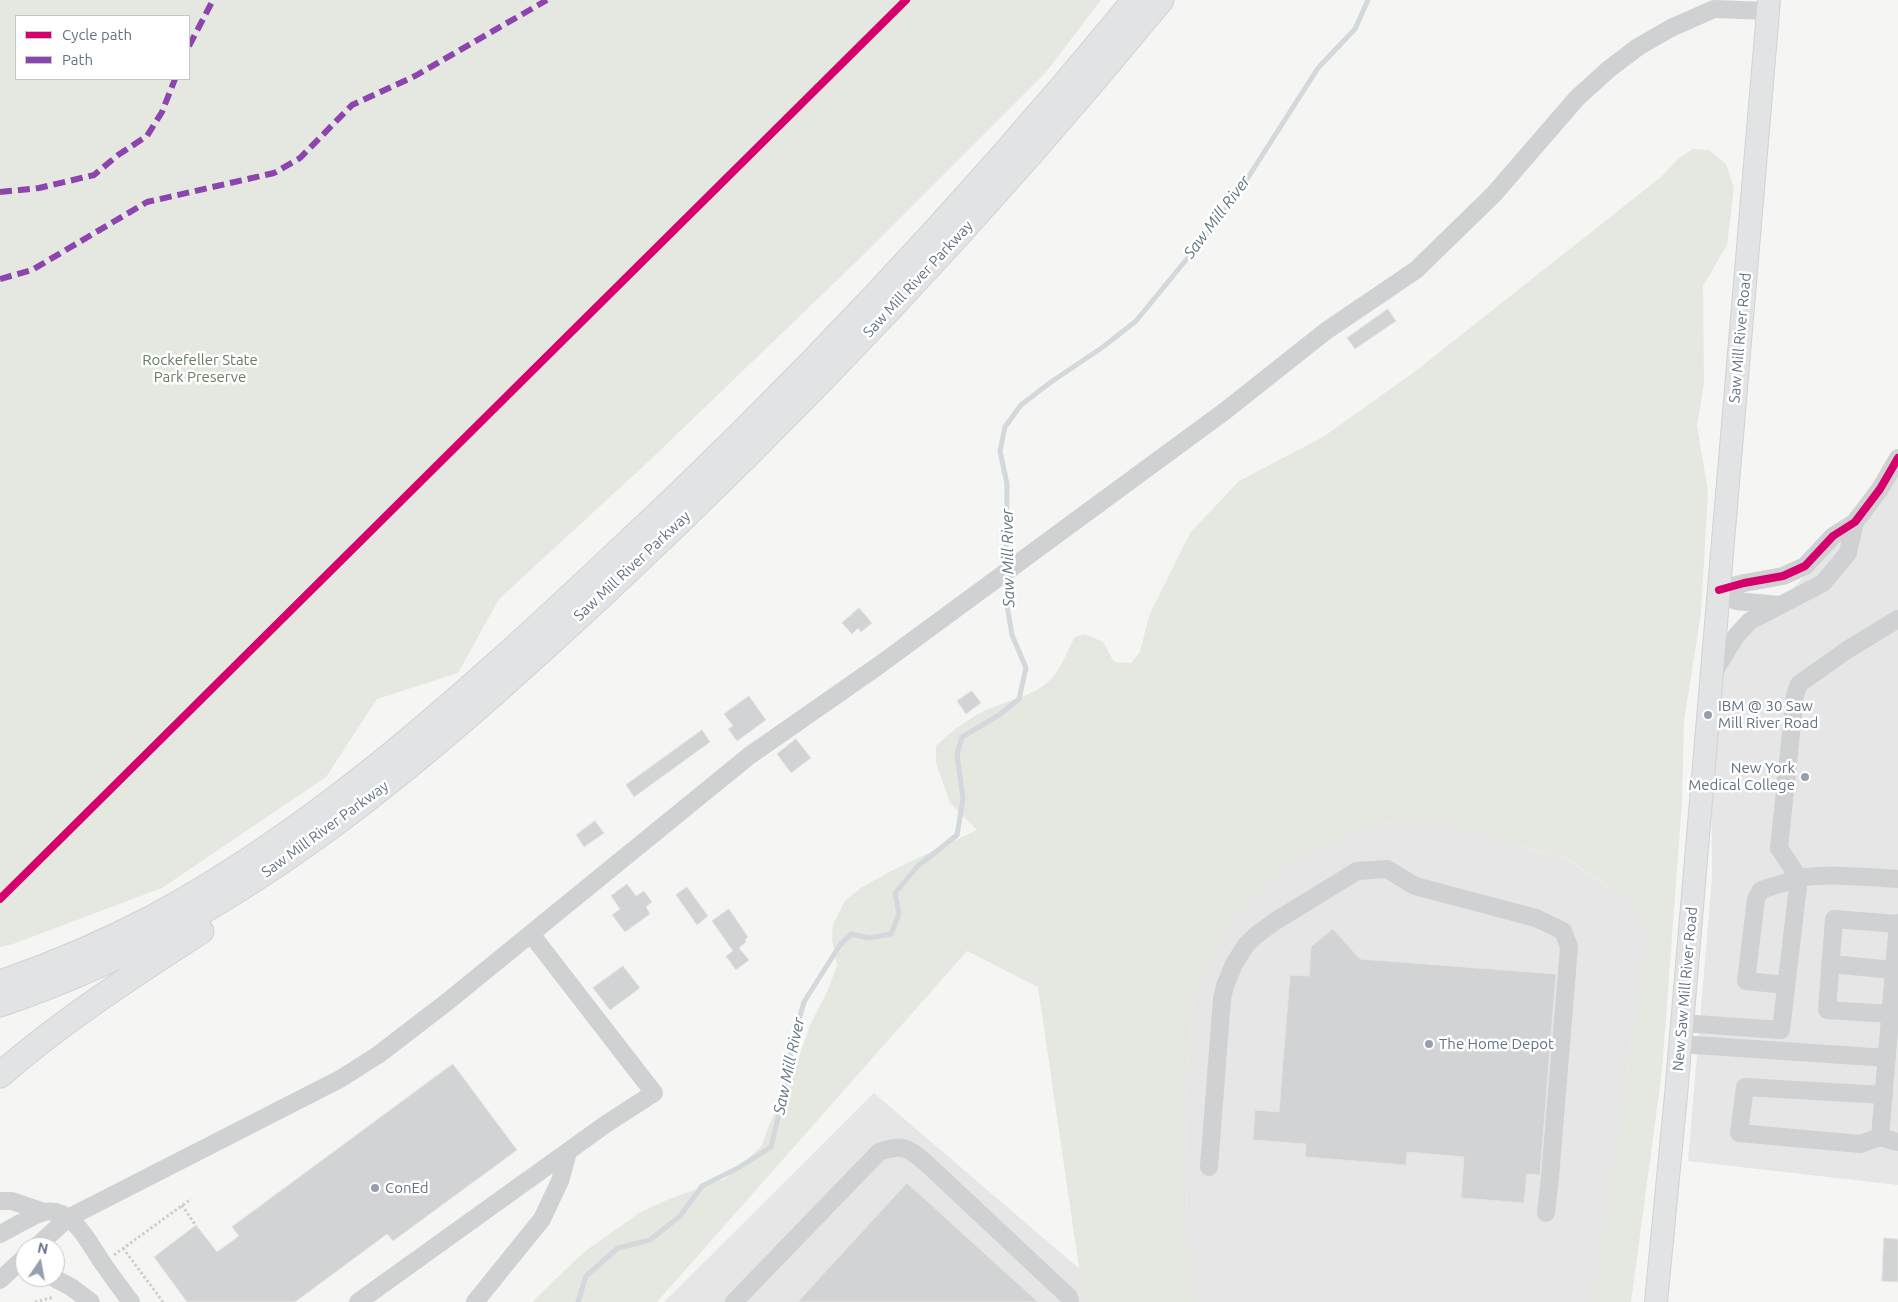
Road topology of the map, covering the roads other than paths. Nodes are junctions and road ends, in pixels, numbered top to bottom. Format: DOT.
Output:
graph roads {
  1 [pos="1135,0"];
  2 [pos="1161,0"];
  3 [pos="1769,5"];
  4 [pos="1898,458"];
  5 [pos="1854,522"];
  6 [pos="1718,590"];
  7 [pos="1781,605"];
  8 [pos="1898,619"];
  9 [pos="1712,676"];
  10 [pos="338,822"];
  11 [pos="1799,878"];
  12 [pos="1898,879"];
  13 [pos="1898,923"];
  14 [pos="530,934"];
  15 [pos="1830,964"];
  16 [pos="1894,970"];
  17 [pos="0,983"];
  18 [pos="1786,984"];
  19 [pos="0,1004"];
  20 [pos="1890,1014"];
  21 [pos="1781,1026"];
  22 [pos="1681,1034"];
  23 [pos="1793,1052"];
  24 [pos="1887,1058"];
  25 [pos="0,1075"];
  26 [pos="1884,1095"];
  27 [pos="1880,1137"];
  28 [pos="1898,1142"];
  29 [pos="568,1152"];
  30 [pos="1209,1167"];
  31 [pos="0,1201"];
  32 [pos="44,1212"];
  33 [pos="1546,1213"];
  34 [pos="68,1218"];
  35 [pos="0,1234"];
  36 [pos="47,1237"];
  37 [pos="65,1284"];
  38 [pos="737,1301"];
  39 [pos="91,1302"];
  40 [pos="131,1302"];
  41 [pos="358,1302"];
  42 [pos="476,1302"];
  43 [pos="1070,1302"];
  44 [pos="1656,1302"];
  1 -- 17 [label="highway, Saw Mill River Parkway"];
  2 -- 10 [label="highway, Saw Mill River Parkway"];
  3 -- 6 [label="main road, Saw Mill River Road"];
  3 -- 14 [label="street"];
  4 -- 5 [label="street"];
  5 -- 6 [label="street"];
  5 -- 7 [label="street"];
  6 -- 7 [label="street"];
  6 -- 9 [label="main road, Saw Mill River Road"];
  7 -- 9 [label="street"];
  8 -- 11 [label="street"];
  9 -- 22 [label="main road, New Saw Mill River Road"];
  10 -- 19 [label="highway, Saw Mill River Parkway"];
  10 -- 25 [label="highway"];
  11 -- 12 [label="street"];
  11 -- 18 [label="street"];
  11 -- 18 [label="street"];
  13 -- 15 [label="street"];
  13 -- 16 [label="street"];
  14 -- 29 [label="street"];
  14 -- 34 [label="street"];
  15 -- 16 [label="street"];
  15 -- 20 [label="street"];
  16 -- 20 [label="street"];
  18 -- 21 [label="street"];
  20 -- 24 [label="street"];
  21 -- 22 [label="street"];
  21 -- 23 [label="street"];
  22 -- 23 [label="street"];
  22 -- 44 [label="main road, New Saw Mill River Road"];
  23 -- 24 [label="street"];
  24 -- 26 [label="street"];
  26 -- 27 [label="street"];
  26 -- 27 [label="street"];
  27 -- 28 [label="street"];
  29 -- 41 [label="street"];
  29 -- 42 [label="street"];
  30 -- 33 [label="street"];
  31 -- 32 [label="street"];
  32 -- 34 [label="street"];
  32 -- 35 [label="street"];
  34 -- 36 [label="street"];
  34 -- 40 [label="street"];
  37 -- 39 [label="street"];
  38 -- 43 [label="street"];
}
